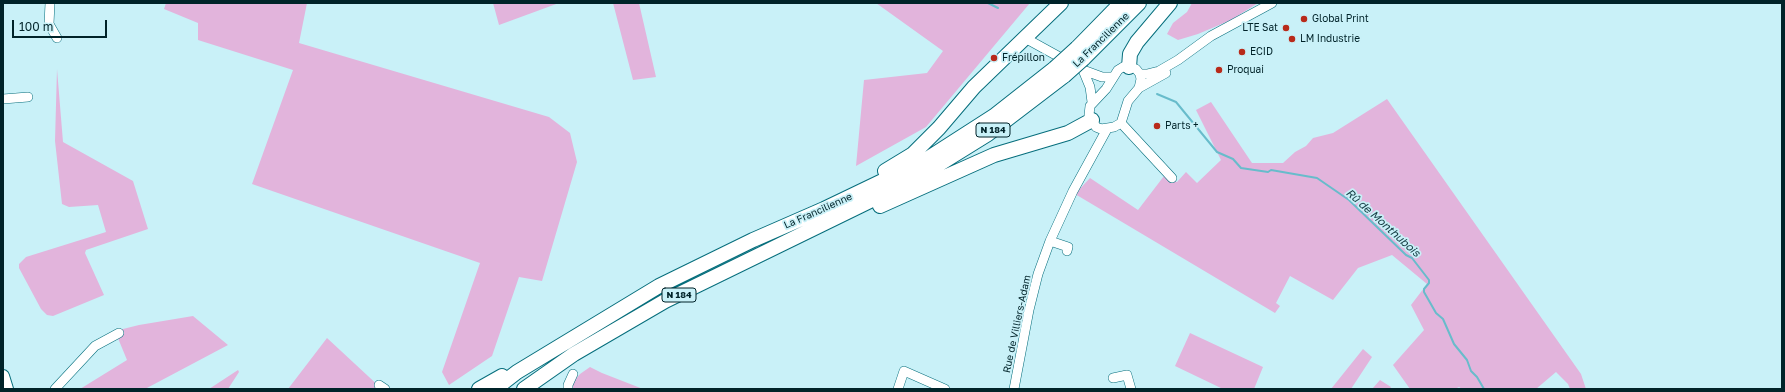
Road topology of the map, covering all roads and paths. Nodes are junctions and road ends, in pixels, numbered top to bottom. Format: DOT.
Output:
graph roads {
  1 [pos="50,3"];
  2 [pos="1062,3"];
  3 [pos="1120,3"];
  4 [pos="1139,3"];
  5 [pos="1170,3"];
  6 [pos="1272,3"];
  7 [pos="57,38"];
  8 [pos="1025,38"];
  9 [pos="1081,59"];
  10 [pos="1178,60"];
  11 [pos="1134,70"];
  12 [pos="1059,72"];
  13 [pos="1113,77"];
  14 [pos="1139,88"];
  15 [pos="28,97"];
  16 [pos="3,99"];
  17 [pos="1092,102"];
  18 [pos="1121,123"];
  19 [pos="1094,124"];
  20 [pos="1107,129"];
  21 [pos="1099,142"];
  22 [pos="1172,178"];
  23 [pos="824,209"];
  24 [pos="837,218"];
  25 [pos="1050,241"];
  26 [pos="1067,251"];
  27 [pos="119,333"];
  28 [pos="517,372"];
  29 [pos="573,374"];
  30 [pos="3,376"];
  31 [pos="1113,378"];
  32 [pos="527,388"];
  33 [pos="7,389"];
  34 [pos="55,389"];
  35 [pos="479,389"];
  36 [pos="495,389"];
  37 [pos="568,389"];
  38 [pos="898,389"];
  39 [pos="944,389"];
  40 [pos="1014,389"];
  41 [pos="1131,389"];
  1 -- 7 [label="street"];
  2 -- 8 [label="highway"];
  3 -- 9 [label="highway, La Francilienne / N 184"];
  4 -- 9 [label="highway, La Francilienne / N 184"];
  5 -- 11 [label="highway"];
  6 -- 10 [label="street"];
  8 -- 9 [label="street"];
  8 -- 23 [label="highway"];
  9 -- 12 [label="highway, La Francilienne / N 184, bridge"];
  9 -- 13 [label="street"];
  9 -- 17 [label="street"];
  10 -- 11 [label="street"];
  10 -- 14 [label="street"];
  11 -- 13 [label="street"];
  11 -- 14 [label="street"];
  12 -- 23 [label="highway, La Francilienne / N 184"];
  12 -- 24 [label="highway, La Francilienne / N 184"];
  13 -- 17 [label="street"];
  14 -- 18 [label="street"];
  15 -- 16 [label="street"];
  17 -- 19 [label="street"];
  18 -- 20 [label="street"];
  18 -- 22 [label="street"];
  19 -- 20 [label="street"];
  19 -- 21 [label="street"];
  19 -- 24 [label="highway"];
  20 -- 21 [label="street, Rue de Villiers-Adam"];
  21 -- 25 [label="street, Rue de Villiers-Adam"];
  23 -- 28 [label="highway, La Francilienne / N 184"];
  24 -- 32 [label="highway, La Francilienne / N 184"];
  25 -- 26 [label="street"];
  25 -- 40 [label="street, Rue de Villiers-Adam"];
  27 -- 34 [label="street"];
  28 -- 35 [label="highway"];
  28 -- 36 [label="highway, La Francilienne / N 184"];
  29 -- 37 [label="street"];
  30 -- 33 [label="main road"];
  31 -- 41 [label="street"];
  38 -- 39 [label="street"];
}
